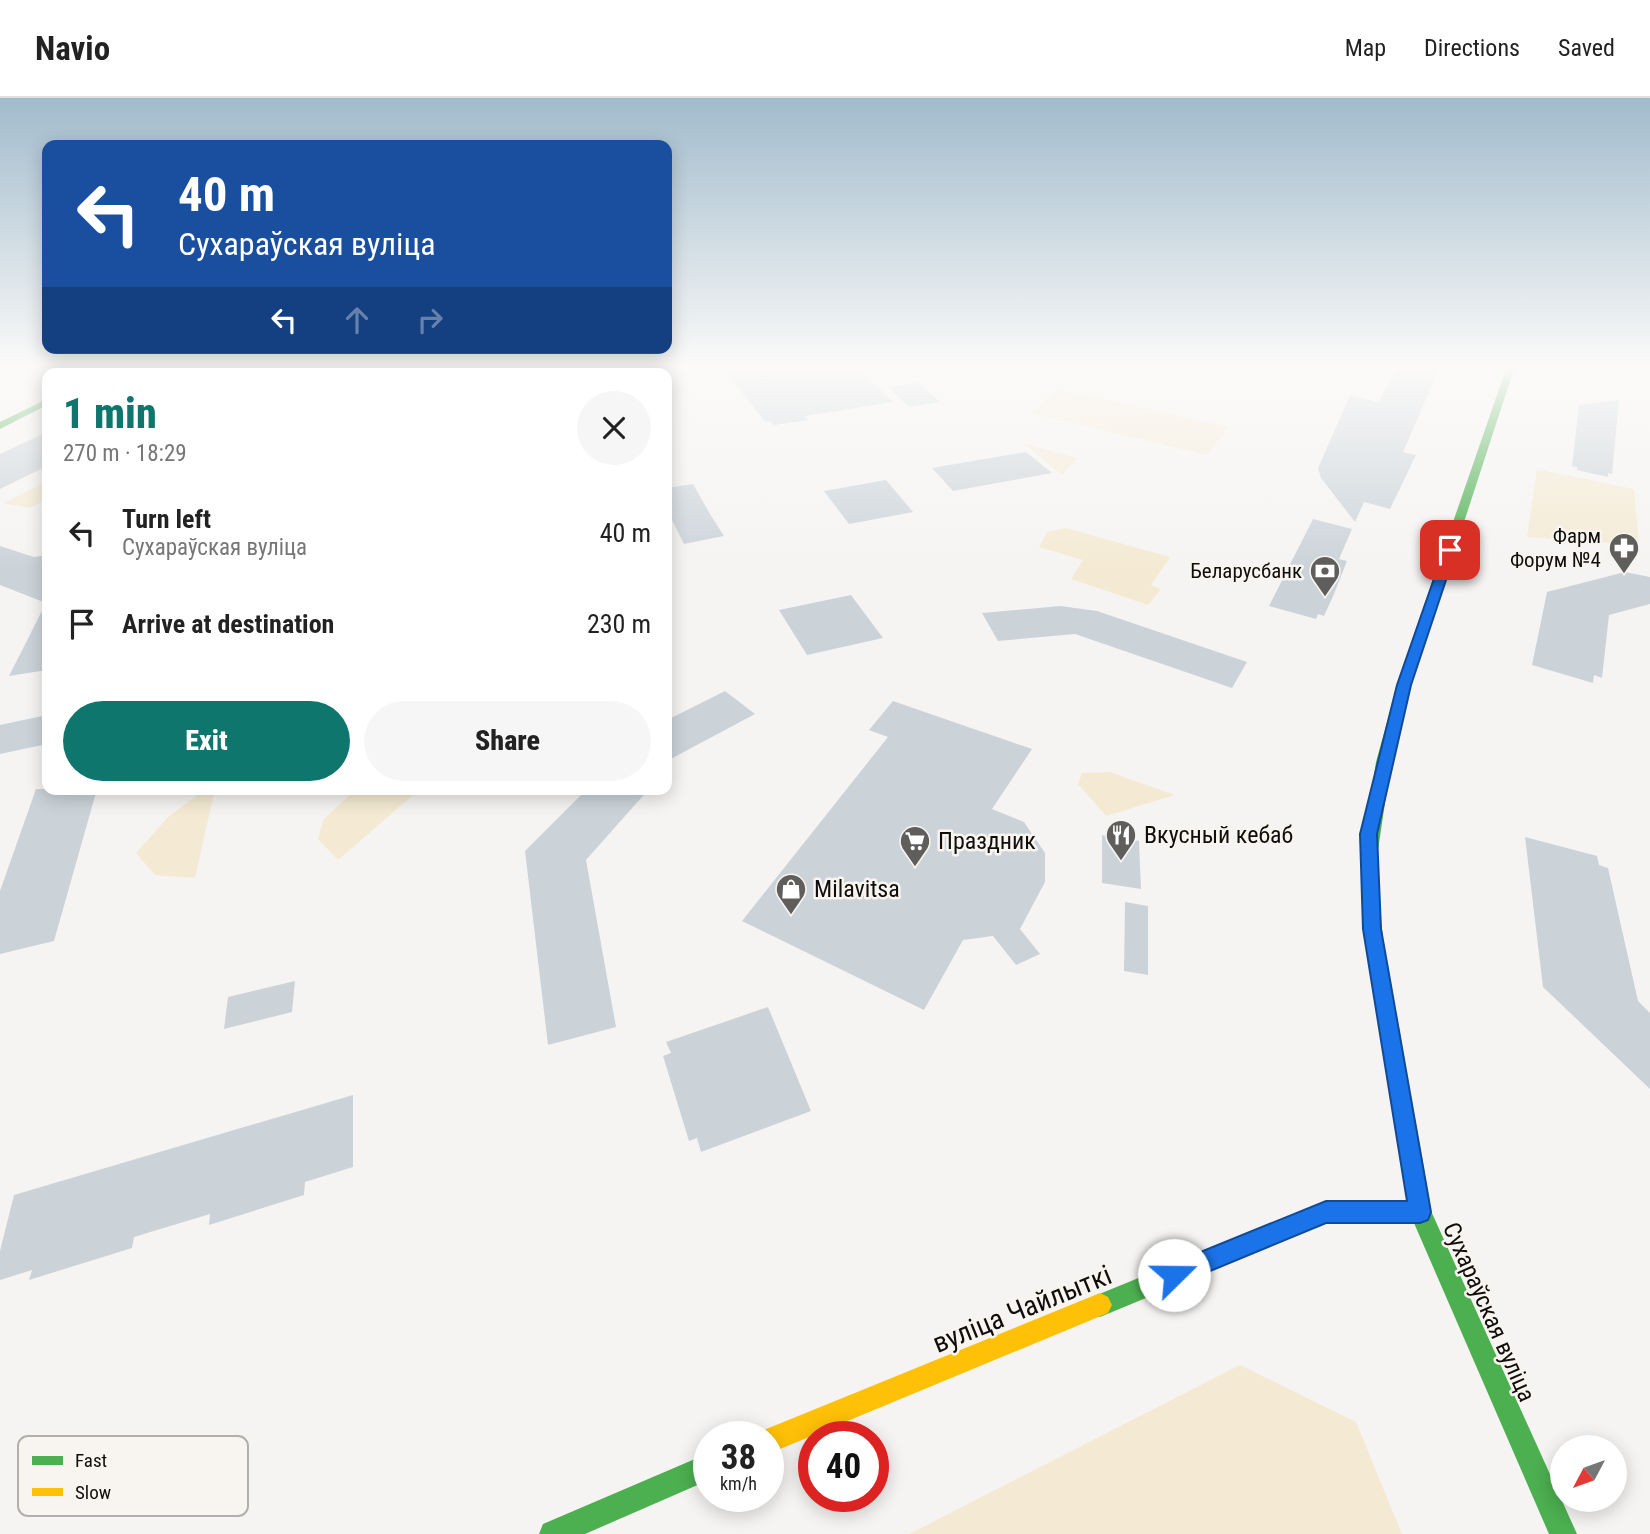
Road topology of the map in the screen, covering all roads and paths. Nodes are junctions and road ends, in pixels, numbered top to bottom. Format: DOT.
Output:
graph roads {
  1 [pos="1488,436"];
  2 [pos="1420,1212"];
  3 [pos="784,1434"];
  4 [pos="693,1473"];
  5 [pos="553,1534"];
  6 [pos="1563,1534"];
  1 -- 2 [label="main road, Сухараўская вуліца"];
  2 -- 3 [label="main road, вуліца Чайлыткі"];
  2 -- 6 [label="main road, Сухараўская вуліца"];
  4 -- 5 [label="main road"];
}
